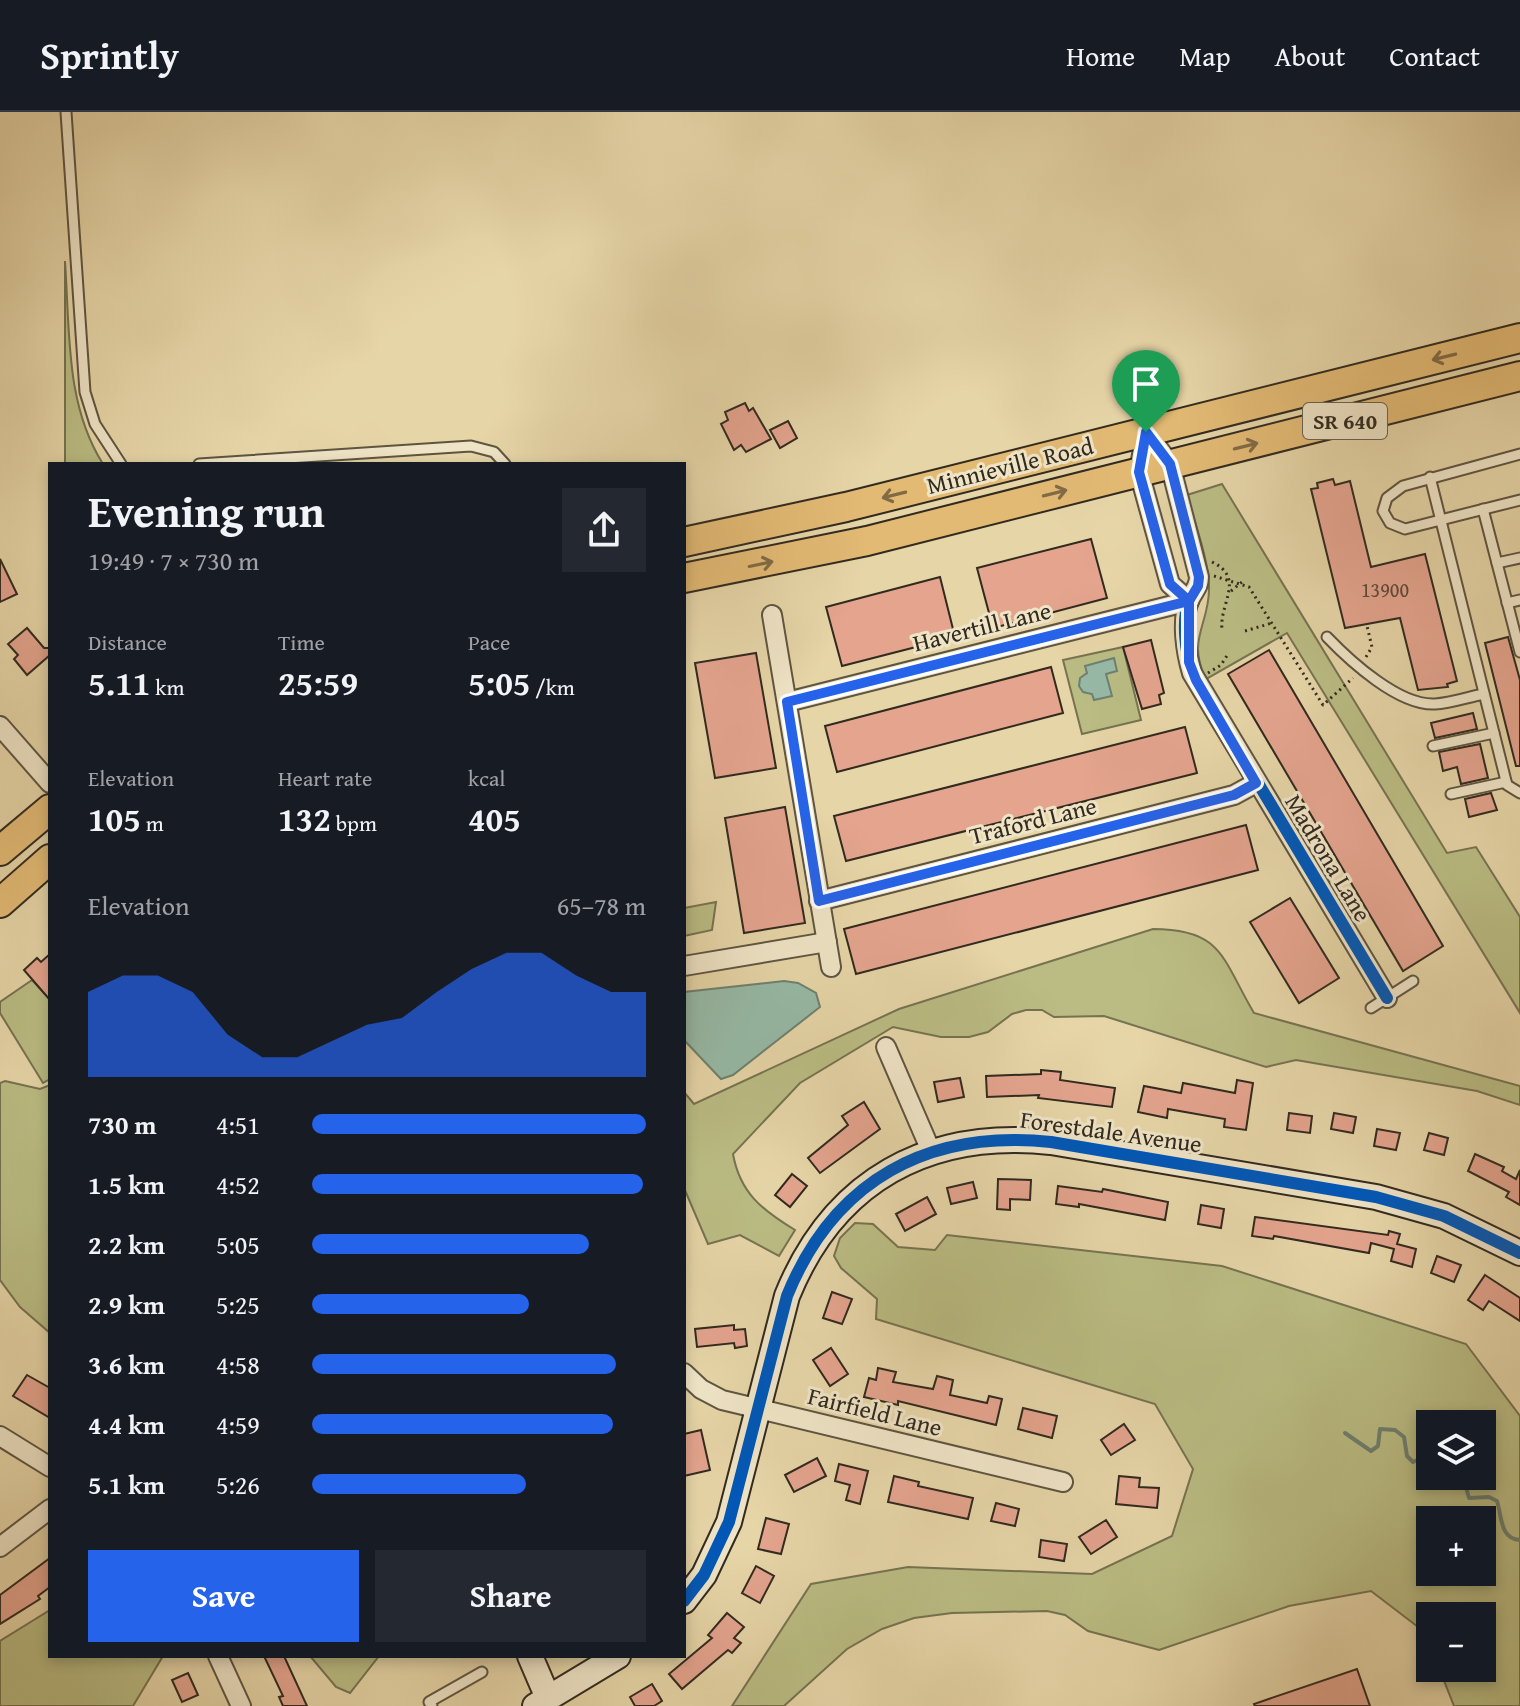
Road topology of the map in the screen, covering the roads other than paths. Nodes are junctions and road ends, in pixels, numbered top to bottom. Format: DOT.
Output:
graph roads {
  1 [pos="66,112"];
  2 [pos="1520,338"];
  3 [pos="1520,376"];
  4 [pos="1146,432"];
  5 [pos="1520,454"];
  6 [pos="120,462"];
  7 [pos="229,462"];
  8 [pos="503,462"];
  9 [pos="1170,464"];
  10 [pos="1139,472"];
  11 [pos="1430,477"];
  12 [pos="1520,500"];
  13 [pos="1483,509"];
  14 [pos="1440,520"];
  15 [pos="686,542"];
  16 [pos="1520,558"];
  17 [pos="1497,563"];
  18 [pos="686,578"];
  19 [pos="1520,600"];
  20 [pos="1189,601"];
  21 [pos="1507,603"];
  22 [pos="772,615"];
  23 [pos="1327,637"];
  24 [pos="1520,652"];
  25 [pos="1484,694"];
  26 [pos="787,702"];
  27 [pos="0,726"];
  28 [pos="1494,733"];
  29 [pos="1433,746"];
  30 [pos="48,781"];
  31 [pos="1506,782"];
  32 [pos="1256,783"];
  33 [pos="1520,793"];
  34 [pos="1451,794"];
  35 [pos="48,811"];
  36 [pos="0,851"];
  37 [pos="48,861"];
  38 [pos="819,901"];
  39 [pos="0,903"];
  40 [pos="827,942"];
  41 [pos="686,966"];
  42 [pos="831,967"];
  43 [pos="1413,981"];
  44 [pos="1387,998"];
  45 [pos="1371,1008"];
  46 [pos="886,1047"];
  47 [pos="931,1151"];
  48 [pos="1520,1253"];
  49 [pos="686,1375"];
  50 [pos="758,1408"];
  51 [pos="0,1436"];
  52 [pos="48,1466"];
  53 [pos="1063,1482"];
  54 [pos="48,1511"];
  55 [pos="0,1547"];
  56 [pos="686,1598"];
  57 [pos="219,1658"];
  58 [pos="531,1658"];
  59 [pos="615,1658"];
  60 [pos="482,1672"];
  61 [pos="543,1703"];
  62 [pos="241,1706"];
  63 [pos="432,1706"];
  1 -- 6 [label="lane"];
  2 -- 4 [label="main road, Minnieville Road / SR 640, one-way"];
  9 -- 3 [label="main road, Minnieville Road / SR 640, one-way"];
  4 -- 9 [label="street, Madrona Lane"];
  4 -- 10 [label="street"];
  4 -- 15 [label="main road, Minnieville Road / SR 640, one-way"];
  5 -- 11 [label="lane"];
  7 -- 8 [label="lane"];
  9 -- 10 [label="main road, Minnieville Road / SR 640"];
  9 -- 20 [label="street, Madrona Lane"];
  18 -- 10 [label="main road, Minnieville Road / SR 640, one-way"];
  10 -- 20 [label="street"];
  11 -- 14 [label="lane"];
  11 -- 14 [label="lane"];
  12 -- 13 [label="lane"];
  13 -- 14 [label="lane"];
  13 -- 17 [label="lane"];
  14 -- 25 [label="lane"];
  16 -- 17 [label="lane"];
  17 -- 21 [label="lane"];
  19 -- 21 [label="lane"];
  20 -- 26 [label="street, Havertill Lane"];
  20 -- 32 [label="street, Madrona Lane"];
  21 -- 24 [label="lane"];
  22 -- 26 [label="street"];
  23 -- 25 [label="lane"];
  25 -- 28 [label="lane"];
  26 -- 38 [label="street"];
  27 -- 30 [label="street"];
  28 -- 29 [label="lane"];
  28 -- 31 [label="lane"];
  31 -- 33 [label="lane"];
  31 -- 34 [label="lane"];
  32 -- 38 [label="street, Traford Lane"];
  32 -- 44 [label="street, Madrona Lane"];
  35 -- 36 [label="main road"];
  37 -- 39 [label="main road"];
  38 -- 40 [label="street"];
  40 -- 41 [label="street"];
  40 -- 42 [label="street"];
  43 -- 44 [label="lane"];
  44 -- 45 [label="lane"];
  46 -- 47 [label="street"];
  47 -- 48 [label="street, Forestdale Avenue"];
  47 -- 50 [label="street, Forestdale Avenue"];
  49 -- 50 [label="street, Fairfield Lane"];
  50 -- 53 [label="street, Fairfield Lane"];
  50 -- 56 [label="street, Forestdale Avenue"];
  51 -- 52 [label="street"];
  54 -- 55 [label="street"];
  57 -- 62 [label="street"];
  58 -- 61 [label="street"];
  59 -- 61 [label="street"];
  60 -- 63 [label="lane"];
}
